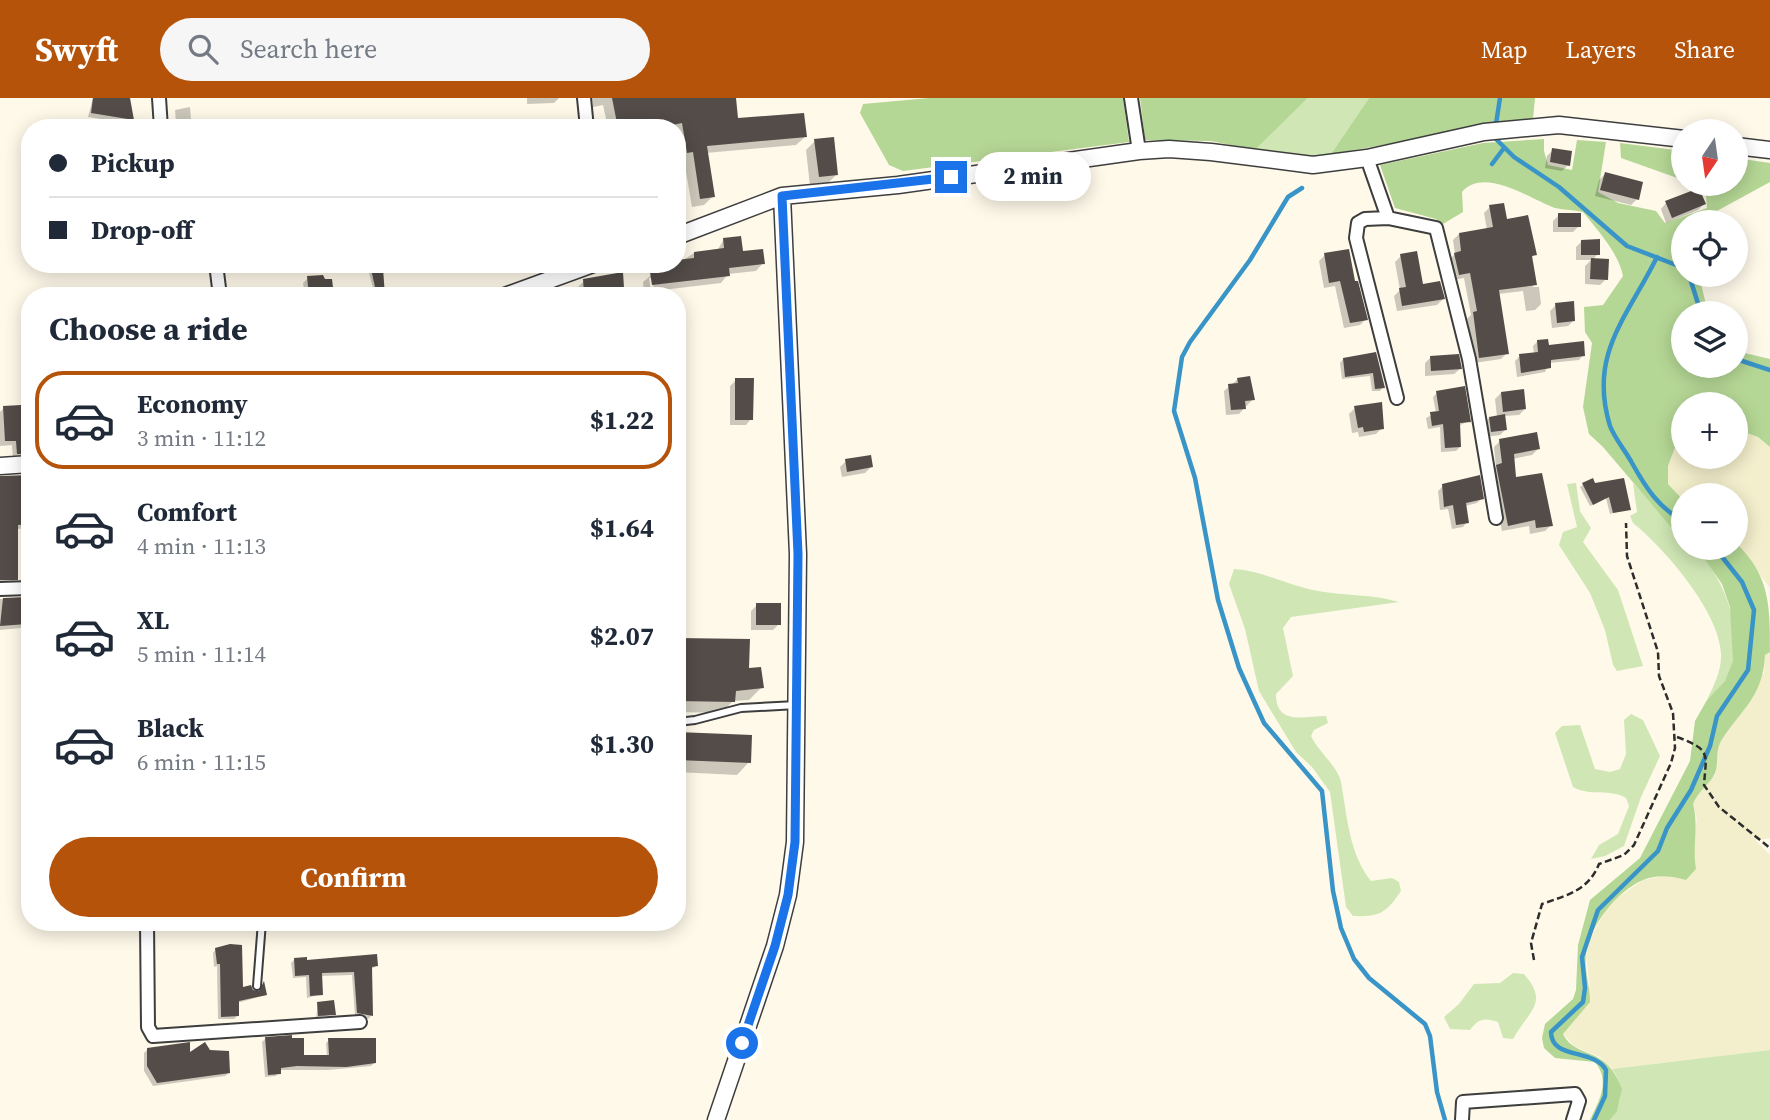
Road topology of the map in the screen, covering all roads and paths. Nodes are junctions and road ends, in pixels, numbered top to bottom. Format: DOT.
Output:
graph roads {
  1 [pos="159,98"];
  2 [pos="584,98"];
  3 [pos="1131,98"];
  4 [pos="160,119"];
  5 [pos="586,119"];
  6 [pos="1671,137"];
  7 [pos="1748,147"];
  8 [pos="1770,150"];
  9 [pos="1139,151"];
  10 [pos="1367,158"];
  11 [pos="782,196"];
  12 [pos="1388,218"];
  13 [pos="686,233"];
  14 [pos="568,273"];
  15 [pos="530,287"];
  16 [pos="1397,398"];
  17 [pos="21,465"];
  18 [pos="0,466"];
  19 [pos="1496,518"];
  20 [pos="1626,523"];
  21 [pos="21,588"];
  22 [pos="0,589"];
  23 [pos="799,705"];
  24 [pos="686,720"];
  25 [pos="1675,737"];
  26 [pos="1770,848"];
  27 [pos="147,931"];
  28 [pos="261,931"];
  29 [pos="1534,960"];
  30 [pos="257,986"];
  31 [pos="360,1022"];
  32 [pos="716,1120"];
  33 [pos="1462,1120"];
  34 [pos="1573,1120"];
  1 -- 4 [label="street"];
  2 -- 5 [label="street"];
  3 -- 9 [label="street"];
  6 -- 10 [label="street"];
  7 -- 8 [label="street"];
  9 -- 10 [label="street"];
  9 -- 11 [label="street"];
  10 -- 12 [label="street"];
  11 -- 13 [label="street"];
  11 -- 23 [label="street"];
  12 -- 16 [label="street"];
  12 -- 19 [label="street"];
  14 -- 15 [label="street"];
  17 -- 18 [label="street"];
  20 -- 25 [label="path"];
  21 -- 22 [label="street"];
  23 -- 24 [label="lane"];
  23 -- 32 [label="street"];
  25 -- 26 [label="path"];
  25 -- 29 [label="path"];
  27 -- 31 [label="street"];
  28 -- 30 [label="lane"];
  33 -- 34 [label="street"];
}
